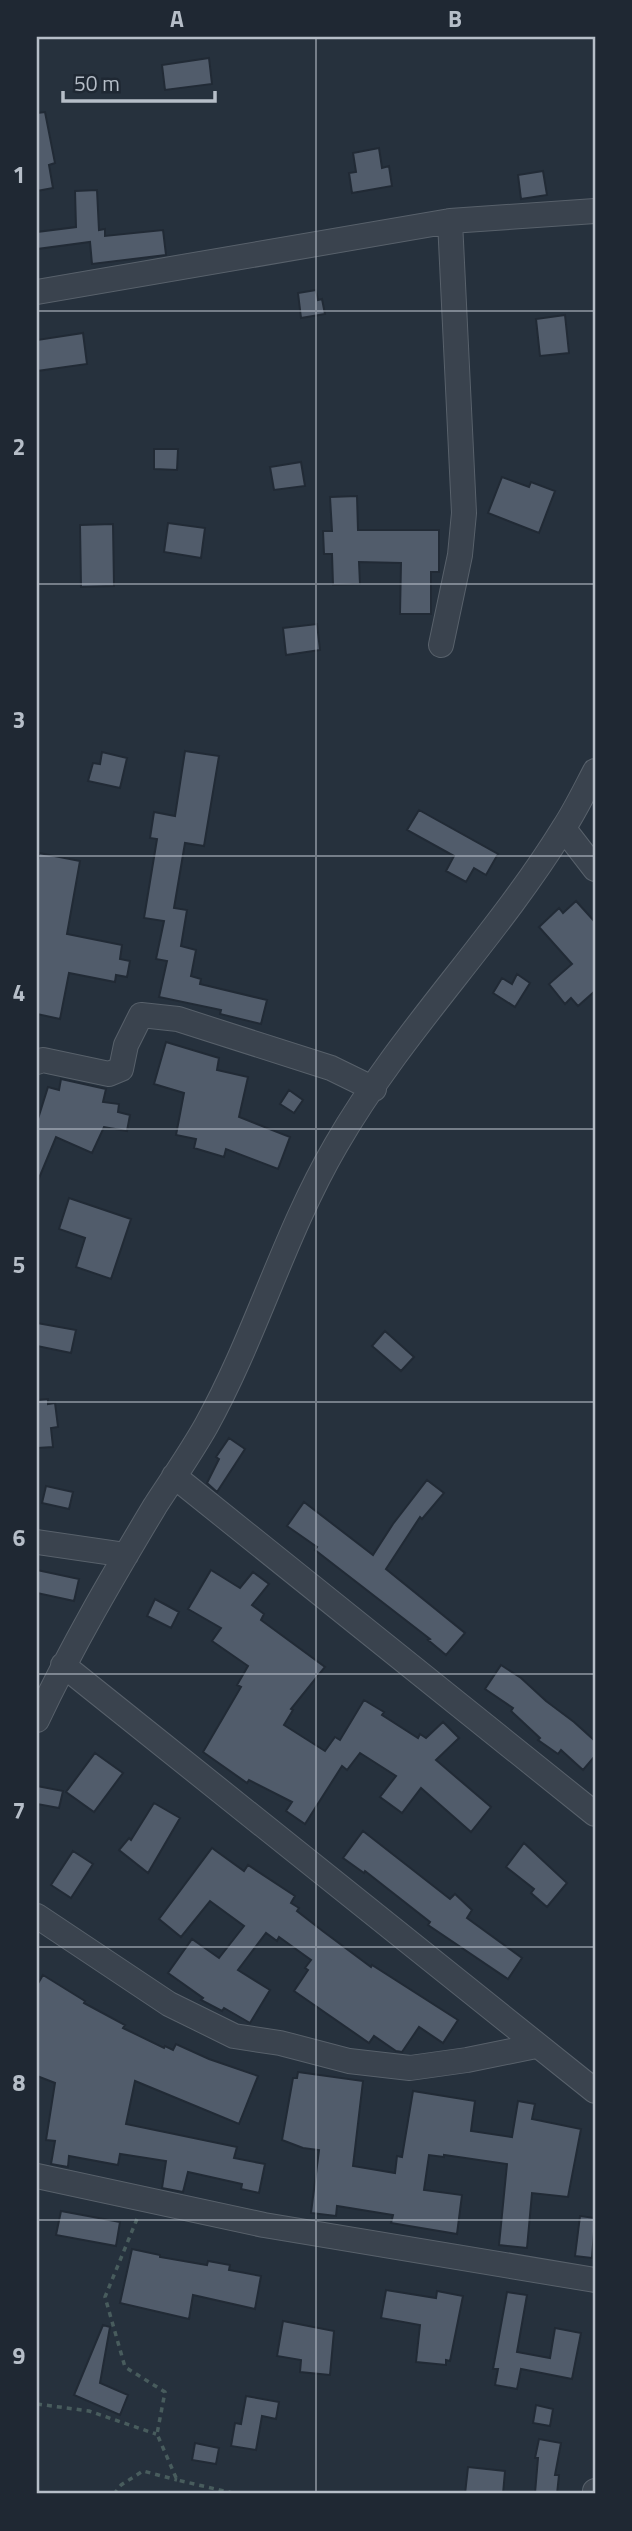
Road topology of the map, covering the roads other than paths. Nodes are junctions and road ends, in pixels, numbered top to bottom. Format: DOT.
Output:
graph roads {
  1 [pos="595,211"];
  2 [pos="450,221"];
  3 [pos="37,292"];
  4 [pos="441,645"];
  5 [pos="595,771"];
  6 [pos="564,829"];
  7 [pos="595,869"];
  8 [pos="37,1062"];
  9 [pos="373,1089"];
  10 [pos="174,1476"];
  11 [pos="37,1542"];
  12 [pos="126,1555"];
  13 [pos="63,1665"];
  14 [pos="37,1720"];
  15 [pos="595,1814"];
  16 [pos="37,1916"];
  17 [pos="536,2046"];
  18 [pos="595,2091"];
  19 [pos="37,2176"];
  20 [pos="595,2280"];
  1 -- 2 [label="street"];
  2 -- 3 [label="street"];
  2 -- 4 [label="street"];
  5 -- 6 [label="street"];
  6 -- 7 [label="street"];
  6 -- 9 [label="street"];
  8 -- 9 [label="street"];
  9 -- 10 [label="street"];
  10 -- 12 [label="street"];
  10 -- 15 [label="street"];
  11 -- 12 [label="street"];
  12 -- 13 [label="street"];
  13 -- 14 [label="street"];
  13 -- 17 [label="street"];
  16 -- 17 [label="street"];
  17 -- 18 [label="street"];
  19 -- 20 [label="street"];
}
